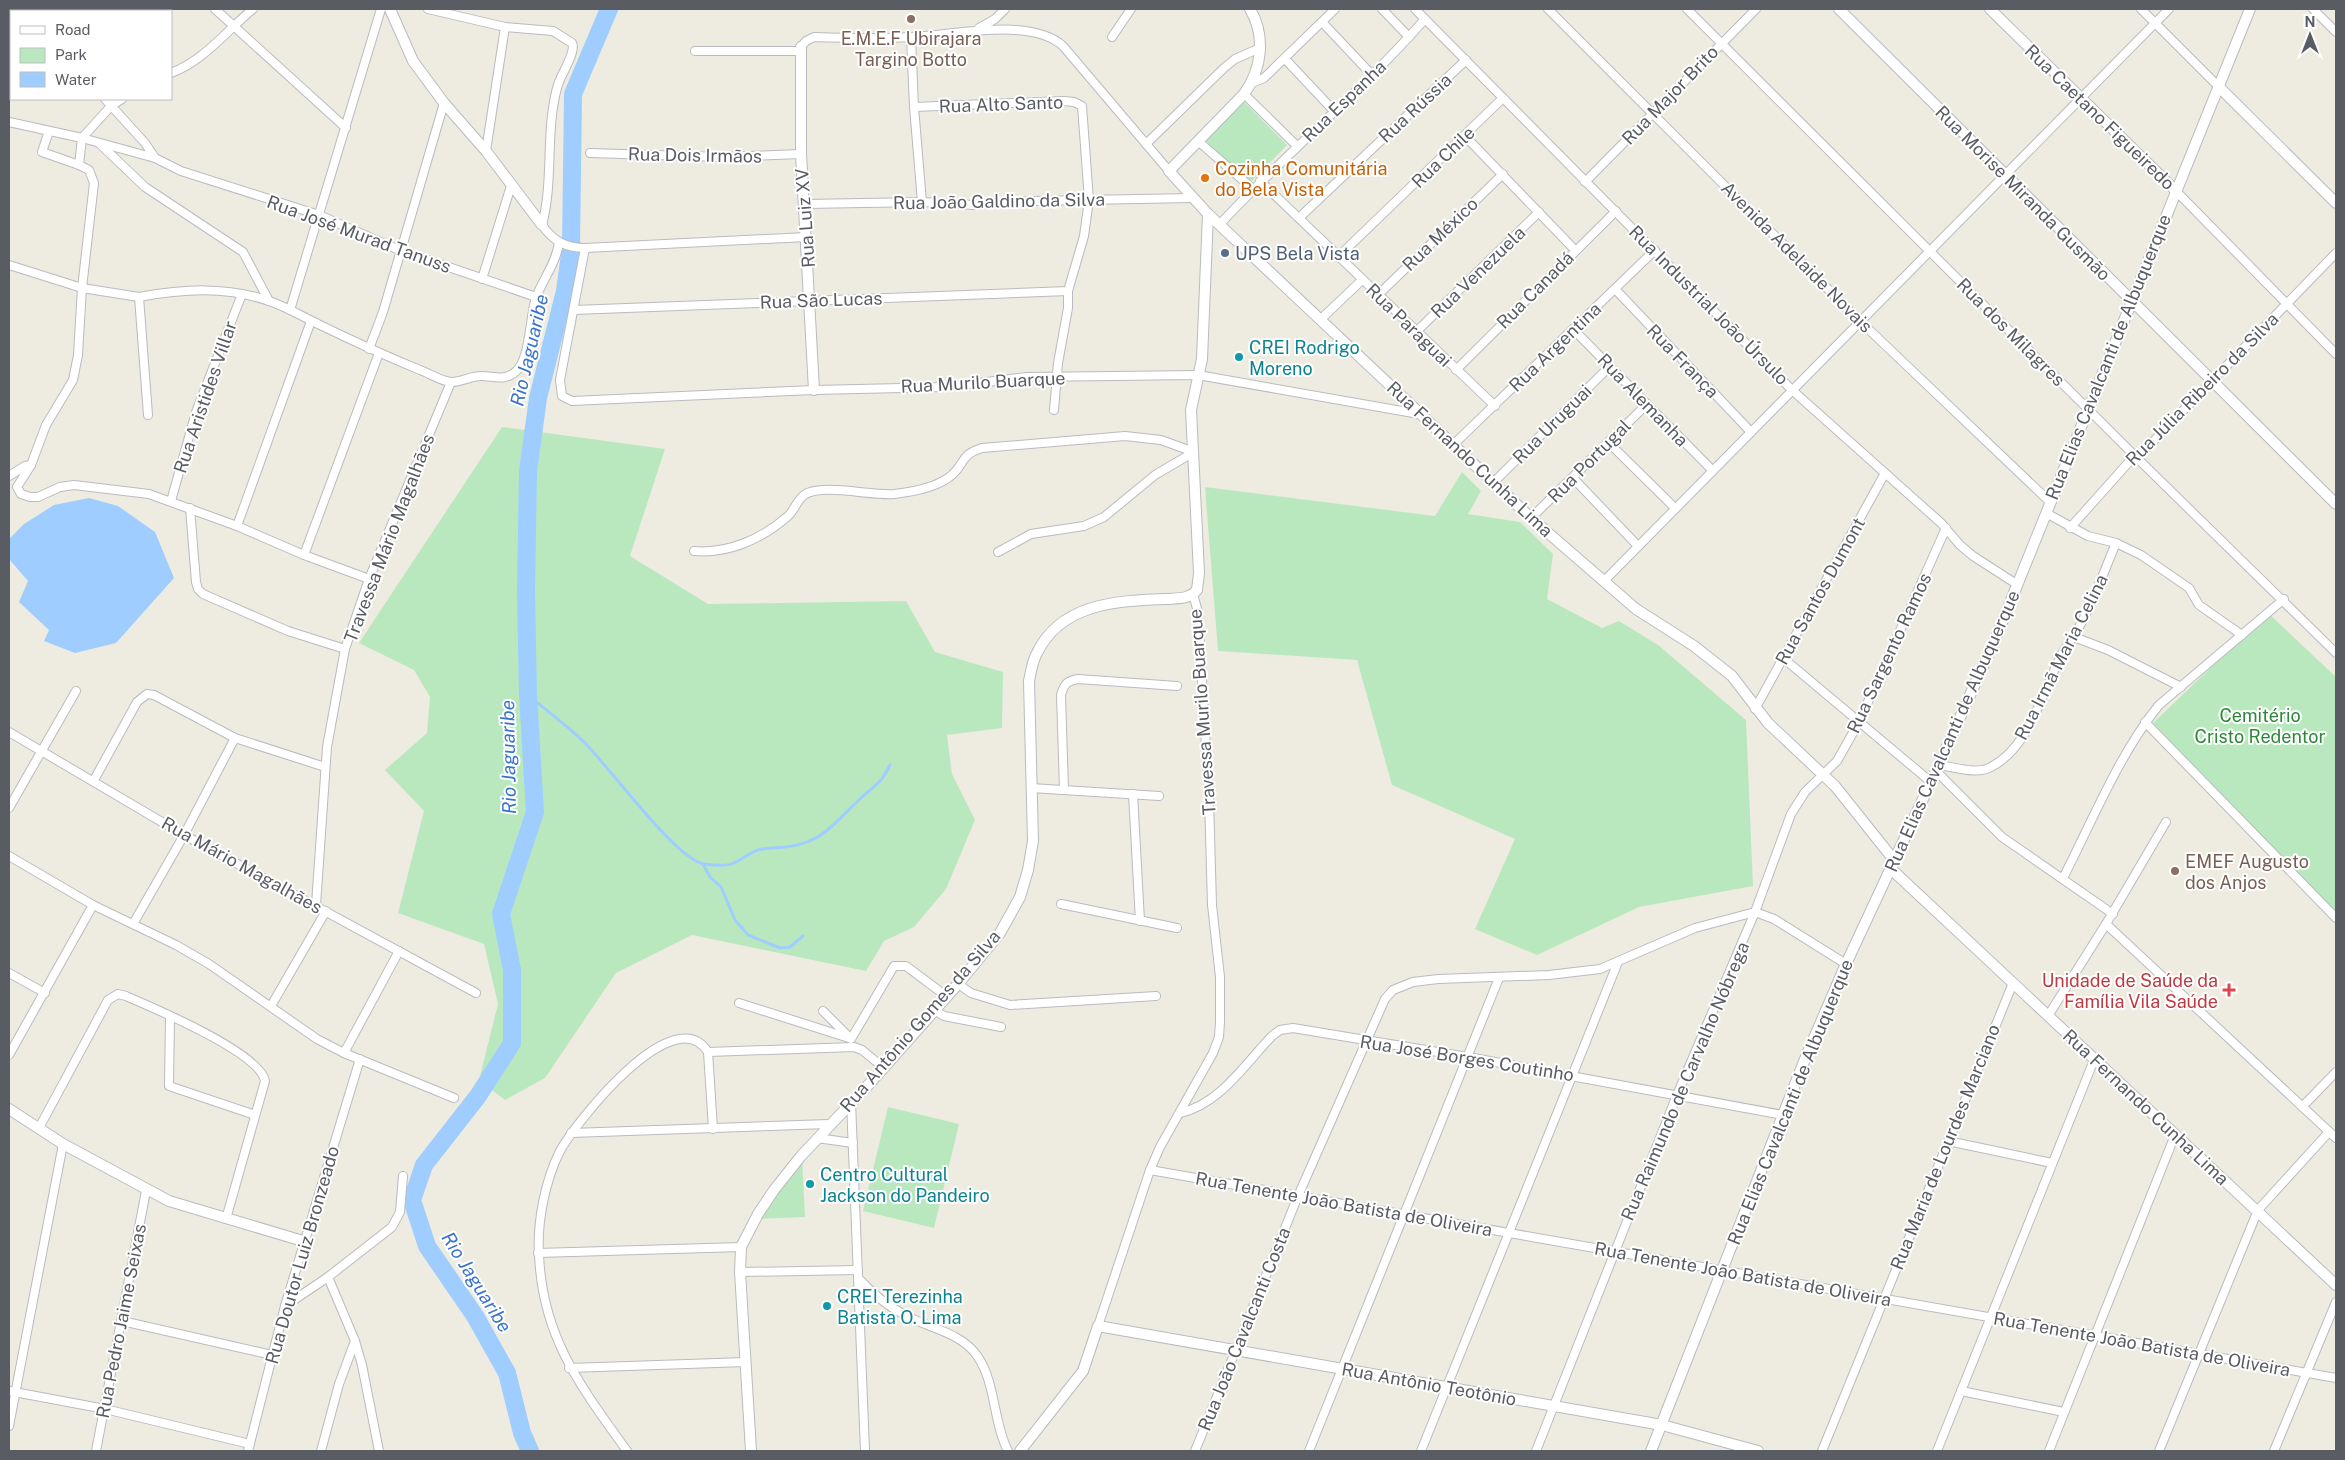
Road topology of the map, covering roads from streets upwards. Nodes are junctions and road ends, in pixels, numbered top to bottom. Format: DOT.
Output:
graph roads {
  1 [pos="215,9"];
  2 [pos="252,9"];
  3 [pos="381,9"];
  4 [pos="391,9"];
  5 [pos="428,9"];
  6 [pos="1006,9"];
  7 [pos="1131,9"];
  8 [pos="1250,9"];
  9 [pos="1334,9"];
  10 [pos="1382,9"];
  11 [pos="1415,9"];
  12 [pos="1548,9"];
  13 [pos="1687,9"];
  14 [pos="1756,9"];
  15 [pos="1839,9"];
  16 [pos="1990,9"];
  17 [pos="2141,9"];
  18 [pos="2168,9"];
  19 [pos="2250,9"];
  20 [pos="2313,9"];
  21 [pos="1425,19"];
  22 [pos="1322,22"];
  23 [pos="2155,22"];
  24 [pos="234,24"];
  25 [pos="505,27"];
  26 [pos="974,30"];
  27 [pos="2336,32"];
  28 [pos="911,37"];
  29 [pos="1112,37"];
  30 [pos="1409,37"];
  31 [pos="1721,42"];
  32 [pos="1260,48"];
  33 [pos="801,49"];
  34 [pos="694,51"];
  35 [pos="1285,59"];
  36 [pos="1466,60"];
  37 [pos="172,72"];
  38 [pos="1371,74"];
  39 [pos="1252,83"];
  40 [pos="2219,87"];
  41 [pos="1244,94"];
  42 [pos="1503,98"];
  43 [pos="106,100"];
  44 [pos="120,100"];
  45 [pos="2081,100"];
  46 [pos="444,103"];
  47 [pos="111,106"];
  48 [pos="914,106"];
  49 [pos="1334,111"];
  50 [pos="1653,113"];
  51 [pos="9,122"];
  52 [pos="346,128"];
  53 [pos="50,131"];
  54 [pos="1465,136"];
  55 [pos="82,138"];
  56 [pos="1198,141"];
  57 [pos="98,142"];
  58 [pos="1146,144"];
  59 [pos="1297,146"];
  60 [pos="486,151"];
  61 [pos="590,153"];
  62 [pos="801,154"];
  63 [pos="155,158"];
  64 [pos="80,164"];
  65 [pos="1169,171"];
  66 [pos="1503,174"];
  67 [pos="2005,176"];
  68 [pos="1260,181"];
  69 [pos="1585,182"];
  70 [pos="511,186"];
  71 [pos="1253,189"];
  72 [pos="2176,191"];
  73 [pos="1192,198"];
  74 [pos="1089,200"];
  75 [pos="922,202"];
  76 [pos="2336,203"];
  77 [pos="805,204"];
  78 [pos="1616,211"];
  79 [pos="1539,212"];
  80 [pos="1208,214"];
  81 [pos="319,215"];
  82 [pos="1300,217"];
  83 [pos="1220,224"];
  84 [pos="542,225"];
  85 [pos="806,237"];
  86 [pos="562,245"];
  87 [pos="582,248"];
  88 [pos="399,250"];
  89 [pos="1576,250"];
  90 [pos="1655,250"];
  91 [pos="1929,250"];
  92 [pos="2336,253"];
  93 [pos="1338,257"];
  94 [pos="9,265"];
  95 [pos="482,279"];
  96 [pos="1362,280"];
  97 [pos="82,288"];
  98 [pos="1614,289"];
  99 [pos="1068,291"];
  100 [pos="242,294"];
  101 [pos="1378,295"];
  102 [pos="138,297"];
  103 [pos="536,297"];
  104 [pos="811,300"];
  105 [pos="2131,300"];
  106 [pos="270,301"];
  107 [pos="2287,305"];
  108 [pos="290,310"];
  109 [pos="574,310"];
  110 [pos="1321,319"];
  111 [pos="311,321"];
  112 [pos="1861,322"];
  113 [pos="1573,329"];
  114 [pos="1417,331"];
  115 [pos="369,349"];
  116 [pos="378,353"];
  117 [pos="2336,354"];
  118 [pos="1610,366"];
  119 [pos="1456,370"];
  120 [pos="1198,375"];
  121 [pos="1057,377"];
  122 [pos="2212,380"];
  123 [pos="451,382"];
  124 [pos="814,390"];
  125 [pos="1792,390"];
  126 [pos="1647,404"];
  127 [pos="1495,406"];
  128 [pos="2088,408"];
  129 [pos="1054,410"];
  130 [pos="1419,414"];
  131 [pos="148,415"];
  132 [pos="1751,432"];
  133 [pos="1608,442"];
  134 [pos="1454,444"];
  135 [pos="1194,452"];
  136 [pos="2136,457"];
  137 [pos="31,465"];
  138 [pos="1712,470"];
  139 [pos="1885,473"];
  140 [pos="9,476"];
  141 [pos="1573,478"];
  142 [pos="1494,482"];
  143 [pos="171,501"];
  144 [pos="2050,502"];
  145 [pos="2336,504"];
  146 [pos="190,508"];
  147 [pos="1675,508"];
  148 [pos="2046,513"];
  149 [pos="1531,518"];
  150 [pos="237,526"];
  151 [pos="1946,528"];
  152 [pos="2070,528"];
  153 [pos="2116,543"];
  154 [pos="1638,546"];
  155 [pos="694,551"];
  156 [pos="998,552"];
  157 [pos="304,555"];
  158 [pos="369,579"];
  159 [pos="1604,581"];
  160 [pos="2018,585"];
  161 [pos="1193,594"];
  162 [pos="2284,600"];
  163 [pos="2242,635"];
  164 [pos="2074,637"];
  165 [pos="345,649"];
  166 [pos="2336,653"];
  167 [pos="1783,658"];
  168 [pos="1178,686"];
  169 [pos="2180,687"];
  170 [pos="76,691"];
  171 [pos="1756,708"];
  172 [pos="1859,722"];
  173 [pos="2145,722"];
  174 [pos="9,732"];
  175 [pos="235,738"];
  176 [pos="42,751"];
  177 [pos="325,767"];
  178 [pos="1938,768"];
  179 [pos="1825,774"];
  180 [pos="94,780"];
  181 [pos="1931,782"];
  182 [pos="1031,788"];
  183 [pos="1064,790"];
  184 [pos="1132,794"];
  185 [pos="1160,796"];
  186 [pos="9,808"];
  187 [pos="2166,822"];
  188 [pos="184,835"];
  189 [pos="9,856"];
  190 [pos="1892,864"];
  191 [pos="2063,878"];
  192 [pos="1061,904"];
  193 [pos="93,905"];
  194 [pos="316,905"];
  195 [pos="326,911"];
  196 [pos="1755,912"];
  197 [pos="2113,914"];
  198 [pos="2336,918"];
  199 [pos="1140,921"];
  200 [pos="133,924"];
  201 [pos="2106,924"];
  202 [pos="1177,928"];
  203 [pos="399,951"];
  204 [pos="1618,962"];
  205 [pos="1846,964"];
  206 [pos="9,973"];
  207 [pos="1499,978"];
  208 [pos="2012,983"];
  209 [pos="958,984"];
  210 [pos="45,993"];
  211 [pos="476,993"];
  212 [pos="946,996"];
  213 [pos="1156,996"];
  214 [pos="739,1003"];
  215 [pos="271,1006"];
  216 [pos="934,1010"];
  217 [pos="823,1011"];
  218 [pos="170,1016"];
  219 [pos="2048,1016"];
  220 [pos="1001,1027"];
  221 [pos="851,1038"];
  222 [pos="1367,1042"];
  223 [pos="854,1047"];
  224 [pos="708,1052"];
  225 [pos="344,1053"];
  226 [pos="9,1056"];
  227 [pos="1468,1057"];
  228 [pos="360,1059"];
  229 [pos="2094,1060"];
  230 [pos="884,1068"];
  231 [pos="2336,1072"];
  232 [pos="1573,1076"];
  233 [pos="1677,1095"];
  234 [pos="454,1098"];
  235 [pos="851,1102"];
  236 [pos="2302,1108"];
  237 [pos="9,1109"];
  238 [pos="1180,1113"];
  239 [pos="255,1115"];
  240 [pos="1783,1115"];
  241 [pos="829,1124"];
  242 [pos="39,1128"];
  243 [pos="712,1129"];
  244 [pos="2330,1132"];
  245 [pos="571,1133"];
  246 [pos="2175,1135"];
  247 [pos="817,1138"];
  248 [pos="2336,1138"];
  249 [pos="1948,1141"];
  250 [pos="63,1144"];
  251 [pos="853,1144"];
  252 [pos="2052,1163"];
  253 [pos="1150,1170"];
  254 [pos="403,1176"];
  255 [pos="146,1191"];
  256 [pos="1298,1196"];
  257 [pos="2258,1210"];
  258 [pos="1403,1215"];
  259 [pos="226,1219"];
  260 [pos="1509,1233"];
  261 [pos="303,1241"];
  262 [pos="741,1247"];
  263 [pos="1614,1252"];
  264 [pos="538,1253"];
  265 [pos="740,1272"];
  266 [pos="1722,1272"];
  267 [pos="858,1274"];
  268 [pos="328,1277"];
  269 [pos="2336,1285"];
  270 [pos="1884,1298"];
  271 [pos="2336,1302"];
  272 [pos="284,1306"];
  273 [pos="1990,1317"];
  274 [pos="122,1321"];
  275 [pos="1098,1326"];
  276 [pos="2095,1336"];
  277 [pos="355,1341"];
  278 [pos="1236,1350"];
  279 [pos="2198,1352"];
  280 [pos="272,1355"];
  281 [pos="746,1362"];
  282 [pos="569,1368"];
  283 [pos="1341,1369"];
  284 [pos="2306,1372"];
  285 [pos="2336,1378"];
  286 [pos="1446,1387"];
  287 [pos="1961,1391"];
  288 [pos="12,1392"];
  289 [pos="1553,1406"];
  290 [pos="105,1409"];
  291 [pos="2064,1412"];
  292 [pos="1662,1425"];
  293 [pos="9,1426"];
  294 [pos="249,1448"];
  295 [pos="96,1451"];
  296 [pos="321,1451"];
  297 [pos="379,1451"];
  298 [pos="627,1451"];
  299 [pos="751,1451"];
  300 [pos="866,1451"];
  301 [pos="1008,1451"];
  302 [pos="1020,1451"];
  303 [pos="1195,1451"];
  304 [pos="1309,1451"];
  305 [pos="1421,1451"];
  306 [pos="1536,1451"];
  307 [pos="1651,1451"];
  308 [pos="1758,1451"];
  309 [pos="1822,1451"];
  310 [pos="1937,1451"];
  311 [pos="2049,1451"];
  312 [pos="2159,1451"];
  313 [pos="2274,1451"];
  1 -- 24 [label="street"];
  2 -- 24 [label="street"];
  3 -- 52 [label="street"];
  4 -- 46 [label="street"];
  5 -- 25 [label="street"];
  6 -- 26 [label="street"];
  7 -- 29 [label="street"];
  8 -- 32 [label="street"];
  9 -- 22 [label="street"];
  10 -- 30 [label="street"];
  11 -- 21 [label="street, Rua Industrial João Úrsulo"];
  12 -- 50 [label="street, Avenida Adelaide Novais"];
  13 -- 31 [label="street, Rua dos Milagres"];
  14 -- 31 [label="street, Rua Major Brito"];
  15 -- 67 [label="street, Rua Morise Miranda Gusmão"];
  16 -- 45 [label="street, Rua Caetano Figueiredo"];
  17 -- 23 [label="street"];
  18 -- 23 [label="street"];
  19 -- 40 [label="street, Rua Elias Cavalcanti de Albuquerque"];
  20 -- 27 [label="street"];
  21 -- 30 [label="street, Rua Espanha"];
  21 -- 36 [label="street, Rua Industrial João Úrsulo"];
  22 -- 35 [label="street"];
  22 -- 38 [label="street"];
  23 -- 40 [label="street"];
  23 -- 45 [label="street"];
  24 -- 37 [label="street"];
  24 -- 52 [label="street"];
  25 -- 60 [label="street"];
  25 -- 84 [label="street"];
  26 -- 28 [label="street"];
  26 -- 58 [label="street, Rua Fernando Cunha Lima"];
  28 -- 33 [label="street"];
  28 -- 48 [label="street"];
  30 -- 38 [label="street, Rua Espanha"];
  31 -- 50 [label="street, Rua Major Brito"];
  31 -- 91 [label="street, Rua dos Milagres"];
  32 -- 39 [label="street"];
  32 -- 58 [label="street"];
  33 -- 34 [label="street"];
  33 -- 62 [label="street, Rua Luiz XV"];
  35 -- 39 [label="street"];
  35 -- 49 [label="street"];
  36 -- 42 [label="street, Rua Industrial João Úrsulo"];
  36 -- 82 [label="street, Rua Rússia"];
  38 -- 49 [label="street, Rua Espanha"];
  39 -- 41 [label="street"];
  40 -- 72 [label="street, Rua Elias Cavalcanti de Albuquerque"];
  40 -- 76 [label="street"];
  41 -- 56 [label="street"];
  41 -- 59 [label="street"];
  42 -- 54 [label="street, Rua Chile"];
  42 -- 69 [label="street, Rua Industrial João Úrsulo"];
  43 -- 47 [label="street"];
  44 -- 47 [label="street"];
  45 -- 67 [label="street"];
  45 -- 72 [label="street, Rua Caetano Figueiredo"];
  46 -- 60 [label="street"];
  46 -- 88 [label="street"];
  47 -- 55 [label="street"];
  47 -- 63 [label="street"];
  48 -- 74 [label="street, Rua Alto Santo"];
  48 -- 75 [label="street"];
  49 -- 59 [label="street, Rua Espanha"];
  50 -- 69 [label="street, Rua Major Brito"];
  50 -- 112 [label="street, Avenida Adelaide Novais"];
  51 -- 53 [label="street, Rua José Murad Tanuss"];
  52 -- 81 [label="street"];
  53 -- 55 [label="street, Rua José Murad Tanuss"];
  53 -- 64 [label="street"];
  54 -- 66 [label="street"];
  54 -- 93 [label="street, Rua Chile"];
  55 -- 57 [label="street, Rua José Murad Tanuss"];
  55 -- 64 [label="street"];
  56 -- 65 [label="street"];
  56 -- 71 [label="street"];
  57 -- 63 [label="street, Rua José Murad Tanuss"];
  57 -- 106 [label="street"];
  58 -- 65 [label="street, Rua Fernando Cunha Lima"];
  59 -- 68 [label="street, Rua Espanha"];
  60 -- 70 [label="street"];
  61 -- 62 [label="street, Rua Dois Irmãos"];
  62 -- 77 [label="street, Rua Luiz XV"];
  63 -- 81 [label="street, Rua José Murad Tanuss"];
  64 -- 97 [label="street"];
  65 -- 73 [label="street, Rua Fernando Cunha Lima"];
  66 -- 79 [label="street"];
  66 -- 101 [label="street, Rua México"];
  67 -- 91 [label="street"];
  67 -- 105 [label="street, Rua Morise Miranda Gusmão"];
  68 -- 71 [label="street, Rua Espanha"];
  68 -- 82 [label="street, Rua Paraguai"];
  69 -- 78 [label="street, Rua Industrial João Úrsulo"];
  70 -- 84 [label="street"];
  70 -- 95 [label="street"];
  71 -- 83 [label="street, Rua Espanha"];
  72 -- 105 [label="street, Rua Elias Cavalcanti de Albuquerque"];
  72 -- 107 [label="street, Rua Caetano Figueiredo"];
  73 -- 74 [label="street, Rua João Galdino da Silva"];
  73 -- 80 [label="street, Rua Fernando Cunha Lima"];
  74 -- 75 [label="street, Rua João Galdino da Silva"];
  74 -- 99 [label="street"];
  75 -- 77 [label="street, Rua João Galdino da Silva"];
  77 -- 85 [label="street, Rua Luiz XV"];
  78 -- 89 [label="street, Rua Canadá"];
  78 -- 90 [label="street, Rua Industrial João Úrsulo"];
  79 -- 89 [label="street"];
  79 -- 114 [label="street, Rua Venezuela"];
  80 -- 83 [label="street, Rua Fernando Cunha Lima"];
  80 -- 120 [label="street, Travessa Murilo Buarque"];
  81 -- 88 [label="street, Rua José Murad Tanuss"];
  81 -- 108 [label="street"];
  82 -- 93 [label="street, Rua Paraguai"];
  83 -- 110 [label="street, Rua Fernando Cunha Lima"];
  84 -- 86 [label="street"];
  85 -- 87 [label="street"];
  85 -- 104 [label="street, Rua Luiz XV"];
  86 -- 87 [label="street"];
  86 -- 103 [label="street"];
  87 -- 109 [label="street"];
  88 -- 95 [label="street, Rua José Murad Tanuss"];
  88 -- 115 [label="street"];
  89 -- 119 [label="street, Rua Canadá"];
  90 -- 98 [label="street, Rua Argentina"];
  90 -- 125 [label="street, Rua Industrial João Úrsulo"];
  91 -- 112 [label="street"];
  91 -- 128 [label="street, Rua dos Milagres"];
  92 -- 107 [label="street, Rua Júlia Ribeiro da Silva"];
  93 -- 96 [label="street, Rua Paraguai"];
  94 -- 97 [label="street"];
  95 -- 103 [label="street, Rua José Murad Tanuss"];
  96 -- 101 [label="street, Rua Paraguai"];
  96 -- 110 [label="street"];
  97 -- 102 [label="street"];
  97 -- 137 [label="street"];
  98 -- 113 [label="street, Rua Argentina"];
  98 -- 132 [label="street, Rua França"];
  99 -- 104 [label="street, Rua São Lucas"];
  99 -- 121 [label="street"];
  100 -- 102 [label="street"];
  100 -- 106 [label="street"];
  100 -- 143 [label="street, Rua Aristides Villar"];
  101 -- 114 [label="street, Rua Paraguai"];
  102 -- 131 [label="street"];
  103 -- 123 [label="street"];
  104 -- 109 [label="street, Rua São Lucas"];
  104 -- 124 [label="street, Rua Luiz XV"];
  105 -- 122 [label="street, Rua Morise Miranda Gusmão"];
  105 -- 128 [label="street, Rua Elias Cavalcanti de Albuquerque"];
  106 -- 108 [label="street"];
  107 -- 117 [label="street, Rua Caetano Figueiredo"];
  107 -- 122 [label="street, Rua Júlia Ribeiro da Silva"];
  108 -- 111 [label="street"];
  109 -- 124 [label="street, Rua Murilo Buarque"];
  110 -- 130 [label="street, Rua Fernando Cunha Lima"];
  111 -- 115 [label="street"];
  111 -- 150 [label="street"];
  112 -- 125 [label="street"];
  112 -- 144 [label="street, Avenida Adelaide Novais"];
  113 -- 118 [label="street, Rua Alemanha"];
  113 -- 127 [label="street, Rua Argentina"];
  114 -- 119 [label="street, Rua Paraguai"];
  115 -- 116 [label="street"];
  116 -- 123 [label="street"];
  116 -- 157 [label="street"];
  118 -- 126 [label="street, Rua Alemanha"];
  118 -- 142 [label="street, Rua Uruguai"];
  119 -- 127 [label="street, Rua Paraguai"];
  120 -- 121 [label="street, Rua Murilo Buarque"];
  120 -- 130 [label="street, Rua Murilo Buarque"];
  120 -- 135 [label="street, Travessa Murilo Buarque"];
  121 -- 124 [label="street, Rua Murilo Buarque"];
  121 -- 129 [label="street"];
  122 -- 136 [label="street, Rua Júlia Ribeiro da Silva"];
  122 -- 145 [label="street, Rua Morise Miranda Gusmão"];
  123 -- 158 [label="street, Travessa Mário Magalhães"];
  125 -- 132 [label="street"];
  125 -- 139 [label="street, Rua Industrial João Úrsulo"];
  126 -- 133 [label="street, Rua Portugal"];
  126 -- 138 [label="street, Rua Alemanha"];
  127 -- 134 [label="street, Rua Argentina"];
  128 -- 136 [label="street, Rua dos Milagres"];
  128 -- 144 [label="street, Rua Elias Cavalcanti de Albuquerque"];
  130 -- 134 [label="street, Rua Fernando Cunha Lima"];
  132 -- 138 [label="street"];
  133 -- 141 [label="street, Rua Portugal"];
  133 -- 147 [label="street"];
  134 -- 142 [label="street, Rua Fernando Cunha Lima"];
  135 -- 155 [label="street"];
  135 -- 156 [label="street"];
  135 -- 161 [label="street, Travessa Murilo Buarque"];
  136 -- 152 [label="street, Rua Júlia Ribeiro da Silva"];
  136 -- 162 [label="street, Rua dos Milagres"];
  137 -- 140 [label="street"];
  137 -- 143 [label="street"];
  138 -- 147 [label="street"];
  139 -- 151 [label="street, Rua Industrial João Úrsulo"];
  139 -- 167 [label="street, Rua Santos Dumont"];
  141 -- 149 [label="street, Rua Portugal"];
  141 -- 154 [label="street"];
  142 -- 149 [label="street, Rua Fernando Cunha Lima"];
  143 -- 146 [label="street"];
  144 -- 148 [label="street, Rua Elias Cavalcanti de Albuquerque"];
  146 -- 150 [label="street"];
  146 -- 165 [label="street"];
  147 -- 154 [label="street"];
  148 -- 152 [label="street"];
  148 -- 160 [label="street, Rua Elias Cavalcanti de Albuquerque"];
  149 -- 159 [label="street, Rua Fernando Cunha Lima"];
  150 -- 157 [label="street"];
  151 -- 160 [label="street, Rua Industrial João Úrsulo"];
  151 -- 172 [label="street, Rua Sargento Ramos"];
  152 -- 153 [label="street"];
  153 -- 163 [label="street"];
  153 -- 164 [label="street, Rua Irmã Maria Celina"];
  154 -- 159 [label="street"];
  157 -- 158 [label="street"];
  158 -- 165 [label="street, Travessa Mário Magalhães"];
  159 -- 171 [label="street, Rua Fernando Cunha Lima"];
  160 -- 178 [label="street, Rua Elias Cavalcanti de Albuquerque"];
  161 -- 182 [label="street, Rua Antônio Gomes da Silva"];
  161 -- 238 [label="street, Travessa Murilo Buarque"];
  162 -- 163 [label="street"];
  162 -- 166 [label="street, Rua dos Milagres"];
  163 -- 169 [label="street"];
  164 -- 169 [label="street"];
  164 -- 178 [label="street, Rua Irmã Maria Celina"];
  165 -- 177 [label="street, Travessa Mário Magalhães"];
  167 -- 171 [label="street, Rua Santos Dumont"];
  167 -- 172 [label="street"];
  168 -- 183 [label="street"];
  169 -- 173 [label="street"];
  170 -- 176 [label="street"];
  171 -- 179 [label="street, Rua Fernando Cunha Lima"];
  172 -- 179 [label="street, Rua Sargento Ramos"];
  172 -- 181 [label="street"];
  173 -- 191 [label="street"];
  173 -- 198 [label="street"];
  174 -- 176 [label="street, Rua Mário Magalhães"];
  175 -- 177 [label="street"];
  175 -- 180 [label="street"];
  175 -- 188 [label="street"];
  176 -- 180 [label="street, Rua Mário Magalhães"];
  176 -- 186 [label="street"];
  177 -- 194 [label="street, Travessa Mário Magalhães"];
  178 -- 181 [label="street, Rua Elias Cavalcanti de Albuquerque"];
  178 -- 191 [label="street"];
  179 -- 190 [label="street, Rua Fernando Cunha Lima"];
  179 -- 196 [label="street, Rua Raimundo de Carvalho Nóbrega"];
  180 -- 188 [label="street, Rua Mário Magalhães"];
  181 -- 190 [label="street, Rua Elias Cavalcanti de Albuquerque"];
  182 -- 183 [label="street"];
  182 -- 209 [label="street, Rua Antônio Gomes da Silva"];
  183 -- 184 [label="street"];
  184 -- 185 [label="street"];
  184 -- 199 [label="street"];
  187 -- 197 [label="street"];
  188 -- 194 [label="street, Rua Mário Magalhães"];
  188 -- 200 [label="street"];
  189 -- 193 [label="street"];
  190 -- 205 [label="street, Rua Elias Cavalcanti de Albuquerque"];
  190 -- 208 [label="street, Rua Fernando Cunha Lima"];
  191 -- 197 [label="street"];
  192 -- 199 [label="street"];
  193 -- 200 [label="street"];
  193 -- 210 [label="street"];
  194 -- 195 [label="street, Rua Mário Magalhães"];
  195 -- 203 [label="street, Rua Mário Magalhães"];
  195 -- 215 [label="street"];
  196 -- 204 [label="street, Rua João Cavalcanti Costa"];
  196 -- 205 [label="street"];
  196 -- 233 [label="street, Rua Raimundo de Carvalho Nóbrega"];
  197 -- 201 [label="street"];
  199 -- 202 [label="street"];
  200 -- 215 [label="street"];
  201 -- 219 [label="street"];
  201 -- 236 [label="street"];
  203 -- 211 [label="street, Rua Mário Magalhães"];
  203 -- 225 [label="street"];
  204 -- 207 [label="street, Rua João Cavalcanti Costa"];
  204 -- 232 [label="street"];
  205 -- 240 [label="street, Rua Elias Cavalcanti de Albuquerque"];
  206 -- 210 [label="street"];
  207 -- 222 [label="street, Rua João Cavalcanti Costa"];
  207 -- 227 [label="street"];
  208 -- 219 [label="street, Rua Fernando Cunha Lima"];
  208 -- 249 [label="street, Rua Maria de Lourdes Marciano"];
  209 -- 212 [label="street, Rua Antônio Gomes da Silva"];
  209 -- 213 [label="street"];
  210 -- 226 [label="street"];
  212 -- 216 [label="street, Rua Antônio Gomes da Silva"];
  212 -- 221 [label="street"];
  214 -- 221 [label="street"];
  215 -- 225 [label="street"];
  216 -- 220 [label="street"];
  216 -- 230 [label="street, Rua Antônio Gomes da Silva"];
  217 -- 221 [label="street"];
  218 -- 239 [label="street"];
  218 -- 239 [label="street"];
  218 -- 242 [label="street"];
  219 -- 229 [label="street, Rua Fernando Cunha Lima"];
  221 -- 223 [label="street"];
  222 -- 227 [label="street, Rua José Borges Coutinho"];
  222 -- 238 [label="street, Rua José Borges Coutinho"];
  222 -- 256 [label="street, Rua João Cavalcanti Costa"];
  223 -- 224 [label="street"];
  223 -- 230 [label="street"];
  224 -- 243 [label="street"];
  224 -- 245 [label="street"];
  225 -- 228 [label="street"];
  227 -- 232 [label="street, Rua José Borges Coutinho"];
  227 -- 258 [label="street"];
  228 -- 234 [label="street"];
  228 -- 261 [label="street, Rua Doutor Luiz Bronzeado"];
  229 -- 246 [label="street, Rua Fernando Cunha Lima"];
  229 -- 252 [label="street"];
  230 -- 235 [label="street, Rua Antônio Gomes da Silva"];
  231 -- 236 [label="street"];
  232 -- 233 [label="street, Rua José Borges Coutinho"];
  232 -- 260 [label="street"];
  233 -- 240 [label="street, Rua José Borges Coutinho"];
  233 -- 263 [label="street, Rua Raimundo de Carvalho Nóbrega"];
  235 -- 241 [label="street, Rua Antônio Gomes da Silva"];
  235 -- 251 [label="street"];
  236 -- 244 [label="street"];
  237 -- 242 [label="street"];
  238 -- 253 [label="street, Travessa Murilo Buarque"];
  239 -- 259 [label="street"];
  240 -- 266 [label="street, Rua Elias Cavalcanti de Albuquerque"];
  241 -- 243 [label="street"];
  241 -- 247 [label="street, Rua Antônio Gomes da Silva"];
  242 -- 250 [label="street"];
  243 -- 245 [label="street"];
  244 -- 248 [label="street"];
  244 -- 257 [label="street"];
  245 -- 264 [label="street"];
  246 -- 257 [label="street, Rua Fernando Cunha Lima"];
  246 -- 276 [label="street"];
  247 -- 251 [label="street"];
  247 -- 262 [label="street, Rua Antônio Gomes da Silva"];
  249 -- 252 [label="street"];
  249 -- 270 [label="street, Rua Maria de Lourdes Marciano"];
  250 -- 255 [label="street"];
  250 -- 288 [label="street"];
  251 -- 267 [label="street"];
  252 -- 273 [label="street"];
  253 -- 256 [label="street, Rua Tenente João Batista de Oliveira"];
  253 -- 275 [label="street, Travessa Murilo Buarque"];
  254 -- 268 [label="street"];
  255 -- 259 [label="street"];
  255 -- 274 [label="street, Rua Pedro Jaime Seixas"];
  256 -- 258 [label="street, Rua Tenente João Batista de Oliveira"];
  256 -- 278 [label="street, Rua João Cavalcanti Costa"];
  257 -- 269 [label="street, Rua Fernando Cunha Lima"];
  257 -- 279 [label="street"];
  258 -- 260 [label="street, Rua Tenente João Batista de Oliveira"];
  258 -- 283 [label="street"];
  259 -- 261 [label="street"];
  260 -- 263 [label="street, Rua Tenente João Batista de Oliveira"];
  260 -- 286 [label="street"];
  261 -- 272 [label="street, Rua Doutor Luiz Bronzeado"];
  262 -- 264 [label="street"];
  262 -- 265 [label="street, Rua Antônio Gomes da Silva"];
  263 -- 266 [label="street, Rua Tenente João Batista de Oliveira"];
  263 -- 289 [label="street, Rua Raimundo de Carvalho Nóbrega"];
  264 -- 282 [label="street"];
  265 -- 267 [label="street"];
  265 -- 281 [label="street, Rua Antônio Gomes da Silva"];
  266 -- 270 [label="street, Rua Tenente João Batista de Oliveira"];
  266 -- 292 [label="street, Rua Elias Cavalcanti de Albuquerque"];
  267 -- 300 [label="street"];
  267 -- 301 [label="street"];
  268 -- 272 [label="street"];
  268 -- 277 [label="street"];
  270 -- 273 [label="street, Rua Tenente João Batista de Oliveira"];
  270 -- 309 [label="street, Rua Maria de Lourdes Marciano"];
  271 -- 284 [label="street"];
  272 -- 280 [label="street, Rua Doutor Luiz Bronzeado"];
  273 -- 276 [label="street, Rua Tenente João Batista de Oliveira"];
  273 -- 287 [label="street"];
  274 -- 280 [label="street"];
  274 -- 290 [label="street, Rua Pedro Jaime Seixas"];
  275 -- 278 [label="street, Rua Antônio Teotônio"];
  275 -- 302 [label="street"];
  276 -- 279 [label="street, Rua Tenente João Batista de Oliveira"];
  276 -- 291 [label="street"];
  277 -- 296 [label="street"];
  277 -- 297 [label="street"];
  278 -- 283 [label="street, Rua Antônio Teotônio"];
  278 -- 303 [label="street, Rua João Cavalcanti Costa"];
  279 -- 284 [label="street, Rua Tenente João Batista de Oliveira"];
  279 -- 312 [label="street"];
  280 -- 294 [label="street, Rua Doutor Luiz Bronzeado"];
  281 -- 282 [label="street"];
  281 -- 299 [label="street, Rua Antônio Gomes da Silva"];
  282 -- 298 [label="street"];
  283 -- 286 [label="street, Rua Antônio Teotônio"];
  283 -- 304 [label="street"];
  284 -- 285 [label="street, Rua Tenente João Batista de Oliveira"];
  284 -- 313 [label="street"];
  286 -- 289 [label="street, Rua Antônio Teotônio"];
  286 -- 305 [label="street"];
  287 -- 291 [label="street"];
  287 -- 310 [label="street"];
  288 -- 290 [label="street"];
  288 -- 293 [label="street"];
  289 -- 292 [label="street, Rua Antônio Teotônio"];
  289 -- 306 [label="street, Rua Raimundo de Carvalho Nóbrega"];
  290 -- 294 [label="street"];
  290 -- 295 [label="street, Rua Pedro Jaime Seixas"];
  291 -- 311 [label="street"];
  292 -- 307 [label="street, Rua Elias Cavalcanti de Albuquerque"];
  292 -- 308 [label="street, Rua Antônio Teotônio"];
}
